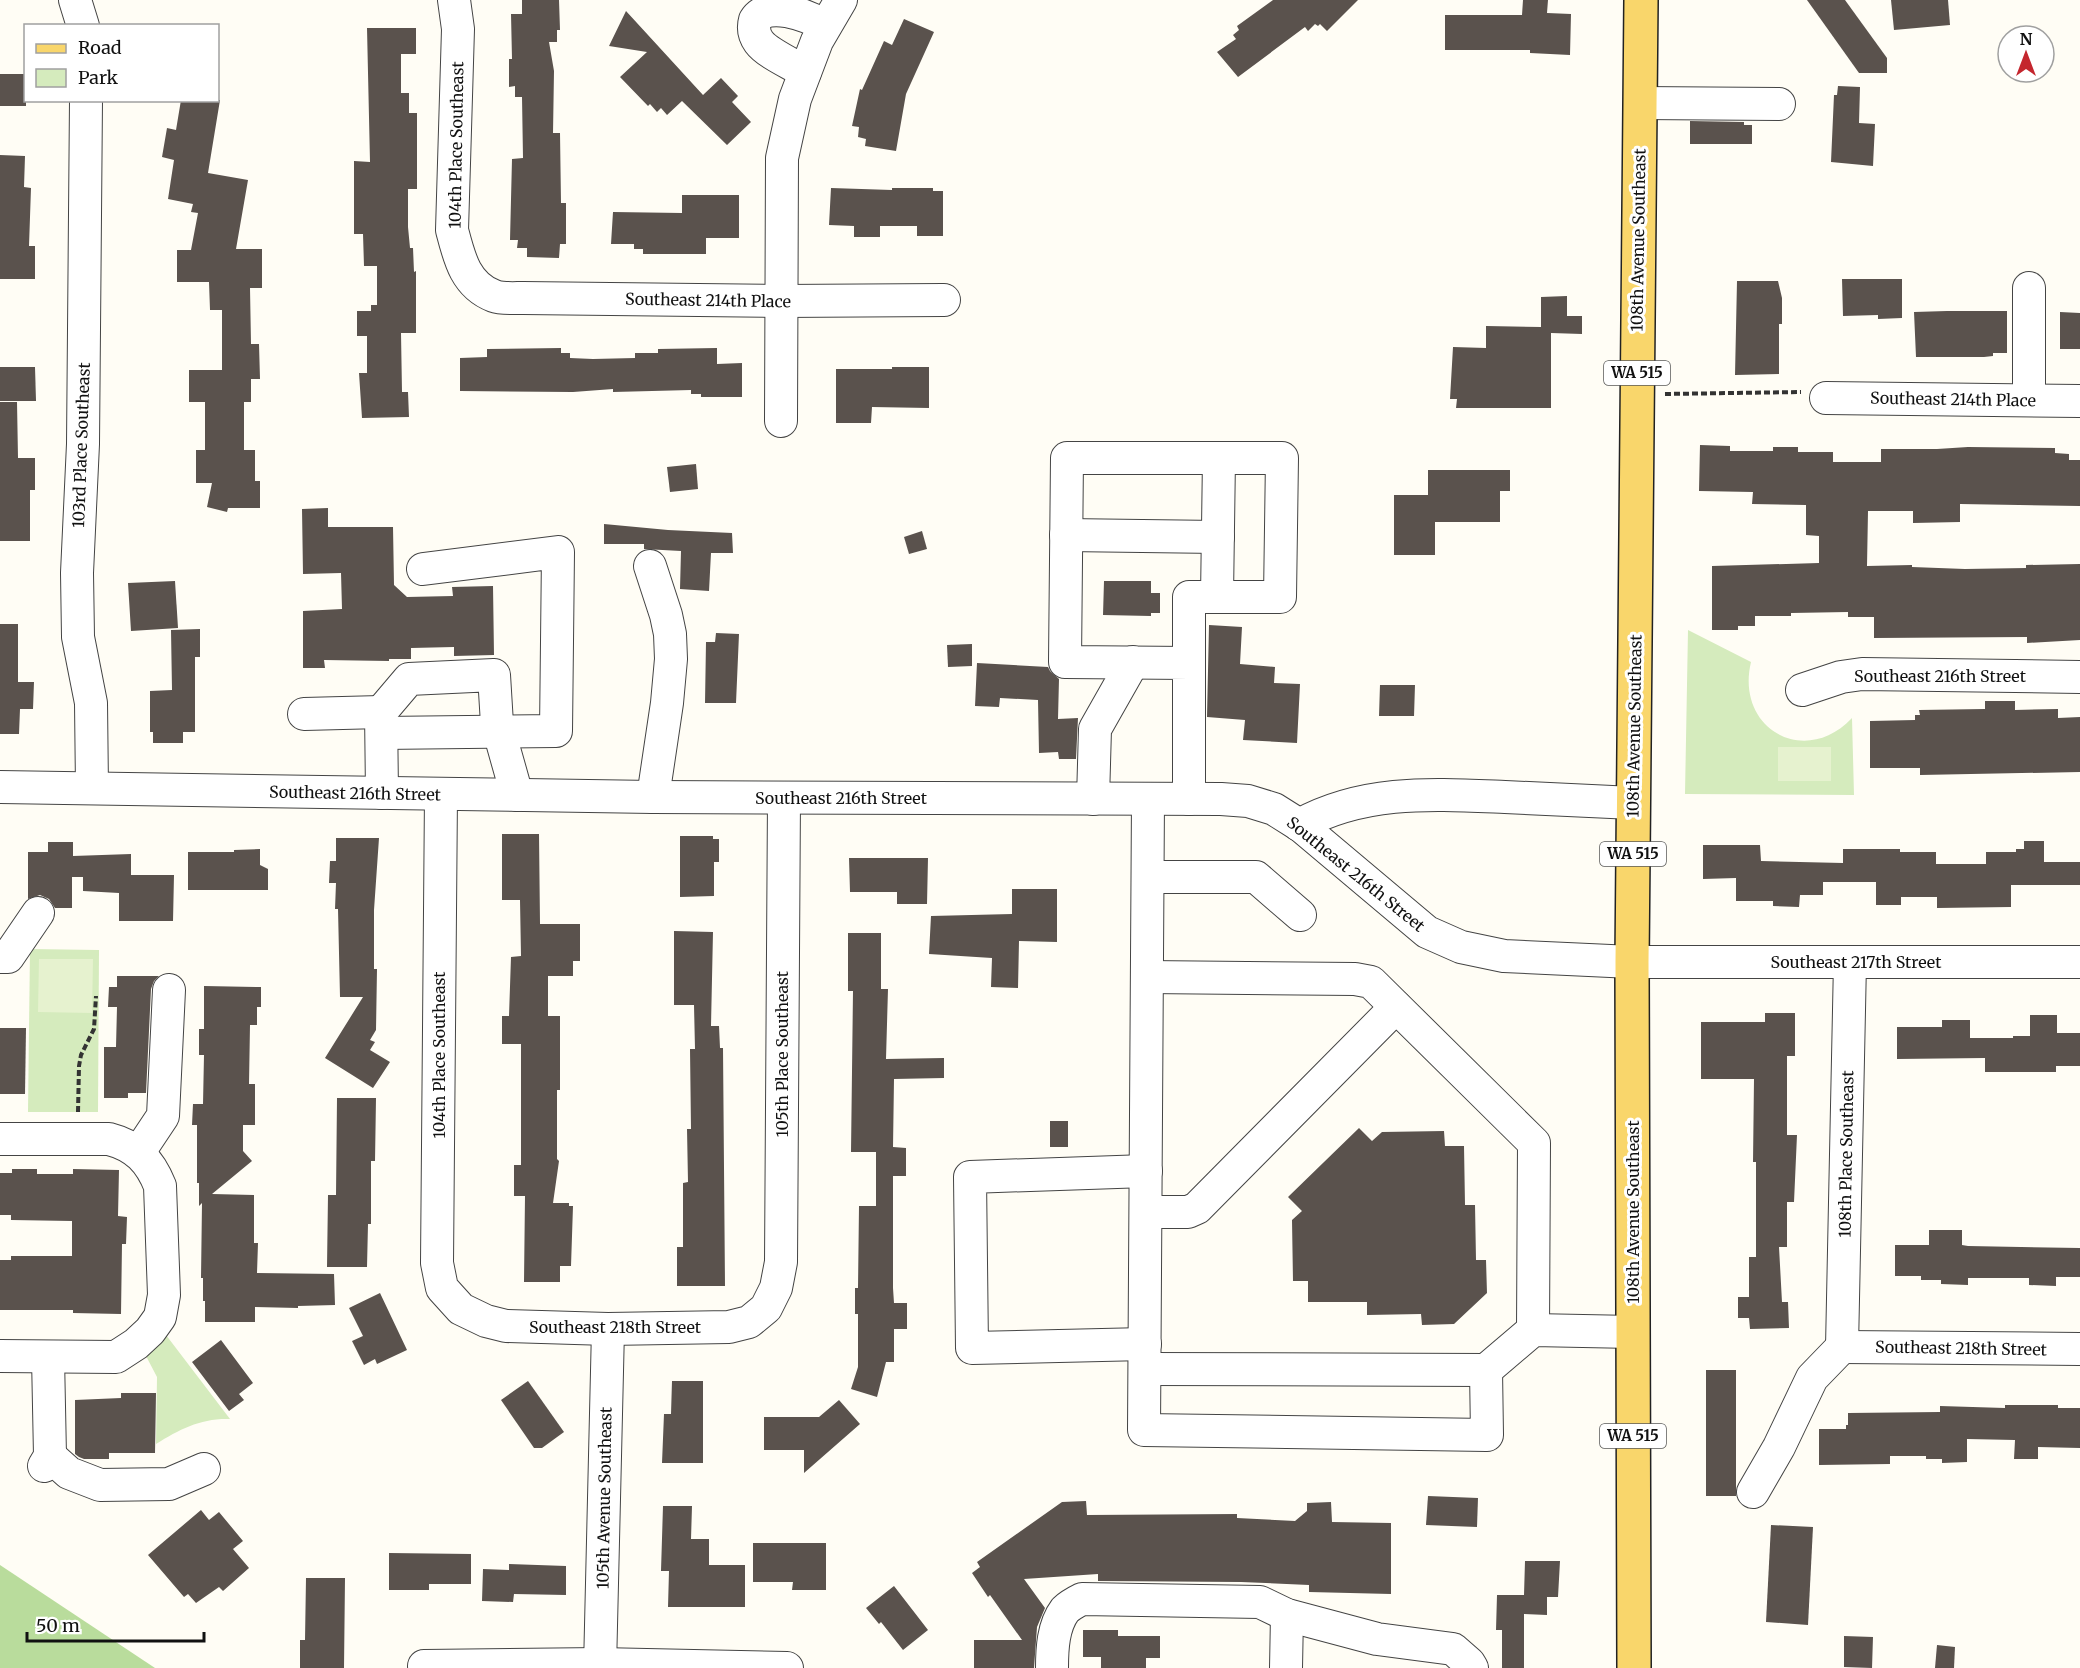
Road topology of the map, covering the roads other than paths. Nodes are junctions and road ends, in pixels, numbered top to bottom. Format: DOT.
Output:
graph roads {
  1 [pos="75,0"];
  2 [pos="454,0"];
  3 [pos="1641,0"];
  4 [pos="833,13"];
  5 [pos="82,24"];
  6 [pos="805,72"];
  7 [pos="86,102"];
  8 [pos="1640,103"];
  9 [pos="1779,104"];
  10 [pos="474,285"];
  11 [pos="2029,288"];
  12 [pos="944,300"];
  13 [pos="780,302"];
  14 [pos="1826,398"];
  15 [pos="2029,400"];
  16 [pos="2080,401"];
  17 [pos="781,421"];
  18 [pos="1219,458"];
  19 [pos="1066,535"];
  20 [pos="1218,537"];
  21 [pos="650,566"];
  22 [pos="423,569"];
  23 [pos="1217,597"];
  24 [pos="1133,663"];
  25 [pos="1189,663"];
  26 [pos="2080,677"];
  27 [pos="1802,690"];
  28 [pos="304,714"];
  29 [pos="382,722"];
  30 [pos="499,731"];
  31 [pos="0,787"];
  32 [pos="92,788"];
  33 [pos="382,794"];
  34 [pos="441,794"];
  35 [pos="517,795"];
  36 [pos="653,797"];
  37 [pos="784,798"];
  38 [pos="1093,799"];
  39 [pos="1148,799"];
  40 [pos="1189,799"];
  41 [pos="1633,803"];
  42 [pos="1299,825"];
  43 [pos="1148,877"];
  44 [pos="38,913"];
  45 [pos="1300,915"];
  46 [pos="0,957"];
  47 [pos="1632,962"];
  48 [pos="1850,962"];
  49 [pos="2080,962"];
  50 [pos="1147,977"];
  51 [pos="169,990"];
  52 [pos="1396,1007"];
  53 [pos="0,1139"];
  54 [pos="139,1152"];
  55 [pos="1146,1172"];
  56 [pos="1146,1212"];
  57 [pos="766,1308"];
  58 [pos="461,1309"];
  59 [pos="608,1329"];
  60 [pos="1533,1330"];
  61 [pos="1633,1332"];
  62 [pos="1842,1347"];
  63 [pos="2080,1349"];
  64 [pos="0,1356"];
  65 [pos="48,1357"];
  66 [pos="1145,1357"];
  67 [pos="1486,1370"];
  68 [pos="204,1469"];
  69 [pos="1753,1492"];
  70 [pos="1287,1615"];
  71 [pos="1471,1665"];
  72 [pos="424,1666"];
  73 [pos="600,1666"];
  74 [pos="787,1668"];
  75 [pos="1052,1668"];
  76 [pos="1286,1668"];
  77 [pos="1634,1668"];
  1 -- 5 [label="street"];
  2 -- 10 [label="street, 104th Place Southeast"];
  3 -- 8 [label="main road, 108th Avenue Southeast / WA 515"];
  4 -- 6 [label="street"];
  4 -- 6 [label="street"];
  6 -- 13 [label="street"];
  7 -- 32 [label="street, 103rd Place Southeast"];
  8 -- 9 [label="street"];
  8 -- 41 [label="main road, 108th Avenue Southeast / WA 515"];
  10 -- 13 [label="street, Southeast 214th Place"];
  11 -- 15 [label="street"];
  12 -- 13 [label="street, Southeast 214th Place"];
  13 -- 17 [label="street"];
  14 -- 15 [label="street, Southeast 214th Place"];
  15 -- 16 [label="street, Southeast 214th Place"];
  18 -- 19 [label="street"];
  18 -- 20 [label="street"];
  18 -- 23 [label="street"];
  19 -- 20 [label="street"];
  19 -- 24 [label="street"];
  20 -- 23 [label="street"];
  21 -- 36 [label="street"];
  22 -- 30 [label="street"];
  23 -- 25 [label="street"];
  24 -- 25 [label="street"];
  24 -- 38 [label="street"];
  25 -- 40 [label="street"];
  26 -- 27 [label="street, Southeast 216th Street"];
  28 -- 29 [label="street"];
  29 -- 30 [label="street"];
  29 -- 30 [label="street"];
  29 -- 33 [label="street"];
  30 -- 35 [label="street"];
  31 -- 32 [label="street, Southeast 216th Street"];
  32 -- 33 [label="street, Southeast 216th Street"];
  33 -- 34 [label="street, Southeast 216th Street"];
  34 -- 35 [label="street, Southeast 216th Street"];
  34 -- 58 [label="street, 104th Place Southeast"];
  35 -- 36 [label="street, Southeast 216th Street"];
  36 -- 37 [label="street, Southeast 216th Street"];
  37 -- 38 [label="street, Southeast 216th Street"];
  37 -- 57 [label="street, 105th Place Southeast"];
  38 -- 39 [label="street, Southeast 216th Street"];
  39 -- 40 [label="street, Southeast 216th Street"];
  39 -- 43 [label="street"];
  40 -- 42 [label="street, Southeast 216th Street"];
  41 -- 42 [label="street"];
  41 -- 47 [label="main road, 108th Avenue Southeast / WA 515"];
  42 -- 47 [label="street, Southeast 216th Street"];
  43 -- 45 [label="street"];
  43 -- 50 [label="street"];
  44 -- 46 [label="street"];
  47 -- 48 [label="street, Southeast 217th Street"];
  47 -- 61 [label="main road, 108th Avenue Southeast / WA 515"];
  48 -- 49 [label="street, Southeast 217th Street"];
  48 -- 62 [label="street, 108th Place Southeast"];
  50 -- 52 [label="street"];
  50 -- 55 [label="street"];
  51 -- 54 [label="street"];
  52 -- 56 [label="street"];
  52 -- 60 [label="street"];
  53 -- 54 [label="street"];
  54 -- 65 [label="street"];
  55 -- 56 [label="street"];
  55 -- 66 [label="street"];
  56 -- 66 [label="street"];
  57 -- 59 [label="street, Southeast 218th Street"];
  58 -- 59 [label="street, Southeast 218th Street"];
  59 -- 73 [label="street, 105th Avenue Southeast"];
  60 -- 61 [label="street"];
  60 -- 67 [label="street"];
  61 -- 77 [label="main road, 108th Avenue Southeast / WA 515"];
  62 -- 63 [label="street, Southeast 218th Street"];
  62 -- 69 [label="street"];
  64 -- 65 [label="street"];
  65 -- 68 [label="street"];
  66 -- 67 [label="street"];
  66 -- 67 [label="street"];
  70 -- 71 [label="street"];
  70 -- 75 [label="street"];
  70 -- 76 [label="street"];
  72 -- 73 [label="street"];
  73 -- 74 [label="street"];
}
